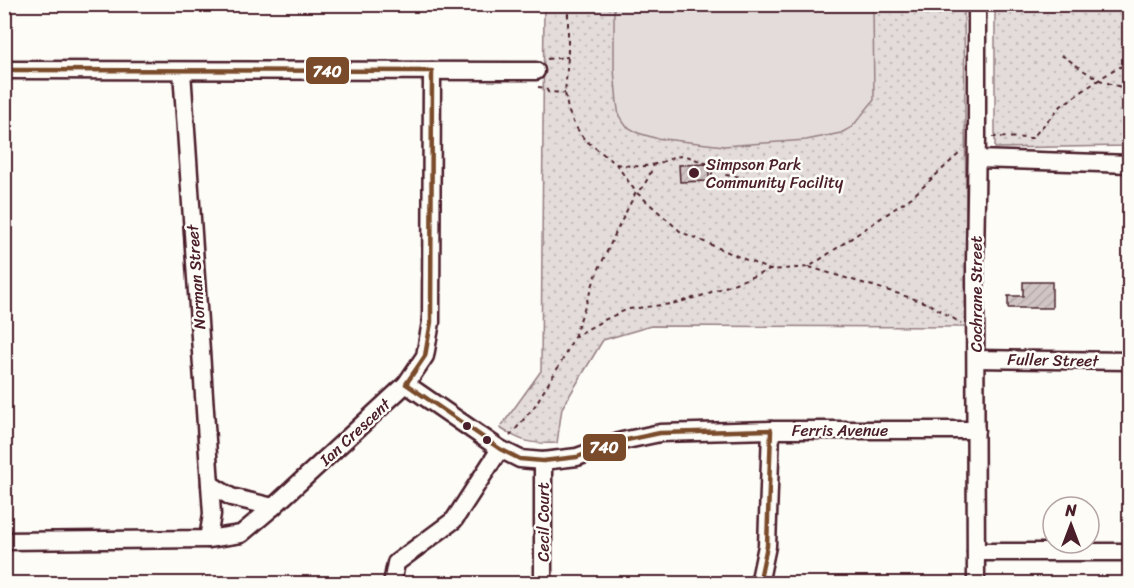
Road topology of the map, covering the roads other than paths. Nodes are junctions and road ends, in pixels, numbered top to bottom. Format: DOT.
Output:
graph roads {
  1 [pos="977,4"];
  2 [pos="4,70"];
  3 [pos="182,70"];
  4 [pos="432,71"];
  5 [pos="536,71"];
  6 [pos="977,159"];
  7 [pos="1130,164"];
  8 [pos="976,359"];
  9 [pos="1130,361"];
  10 [pos="406,384"];
  11 [pos="771,430"];
  12 [pos="976,430"];
  13 [pos="500,449"];
  14 [pos="543,461"];
  15 [pos="210,484"];
  16 [pos="273,507"];
  17 [pos="208,539"];
  18 [pos="4,541"];
  19 [pos="976,552"];
  20 [pos="1130,552"];
  21 [pos="392,584"];
  22 [pos="543,584"];
  23 [pos="759,584"];
  24 [pos="976,584"];
  1 -- 6 [label="street, Cochrane Street"];
  2 -- 3 [label="street"];
  3 -- 4 [label="street"];
  3 -- 15 [label="street, Norman Street"];
  4 -- 5 [label="street"];
  4 -- 10 [label="street, Ian Crescent"];
  6 -- 7 [label="street"];
  6 -- 8 [label="street, Cochrane Street"];
  8 -- 9 [label="street, Fuller Street"];
  8 -- 12 [label="street, Cochrane Street"];
  10 -- 13 [label="street, Ferris Avenue"];
  10 -- 16 [label="street, Ian Crescent"];
  11 -- 12 [label="street, Ferris Avenue"];
  11 -- 14 [label="street, Ferris Avenue"];
  11 -- 23 [label="street"];
  12 -- 19 [label="street, Cochrane Street"];
  13 -- 14 [label="street, Ferris Avenue"];
  13 -- 21 [label="street"];
  14 -- 22 [label="street, Cecil Court"];
  15 -- 16 [label="street"];
  15 -- 17 [label="street, Norman Street"];
  16 -- 17 [label="street, Ian Crescent"];
  17 -- 18 [label="street, Ian Crescent"];
  19 -- 20 [label="street"];
  19 -- 24 [label="street, Cochrane Street"];
}
